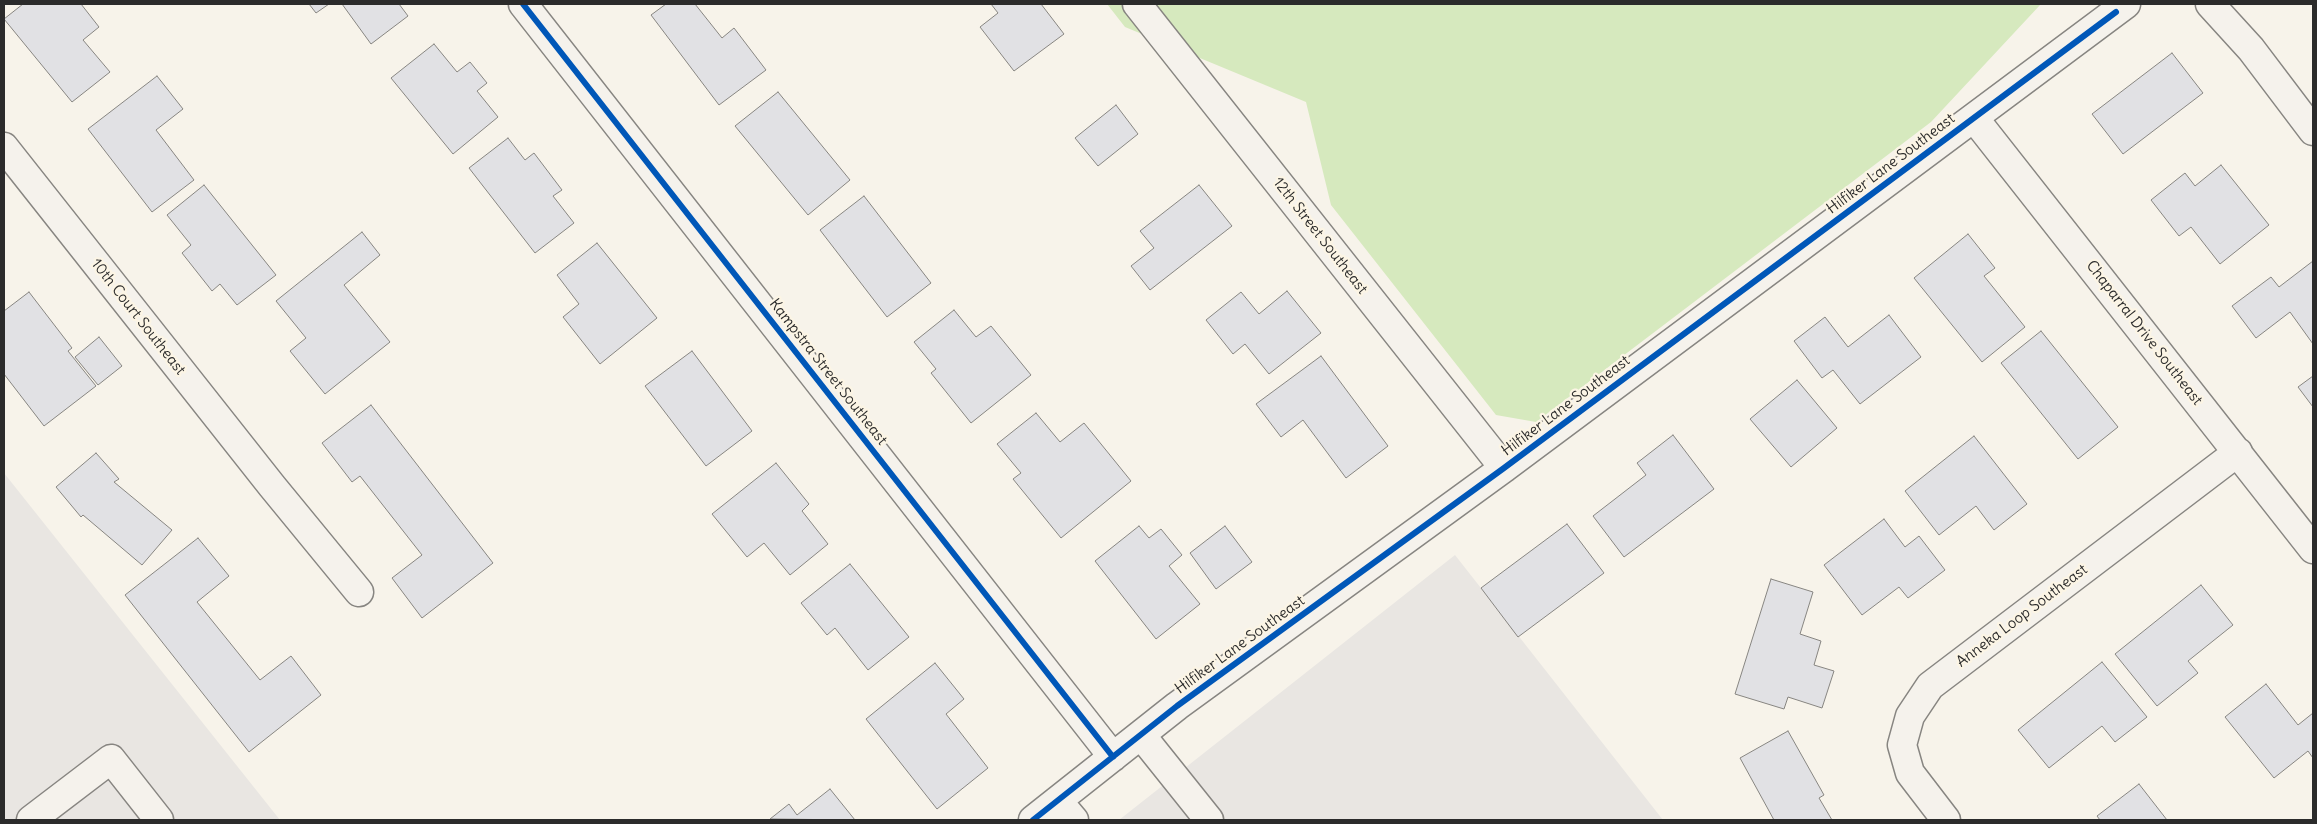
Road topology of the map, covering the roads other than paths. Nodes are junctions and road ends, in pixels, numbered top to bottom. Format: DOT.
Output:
graph roads {
  1 [pos="523,4"];
  2 [pos="1136,4"];
  3 [pos="2210,4"];
  4 [pos="2121,8"];
  5 [pos="1974,118"];
  6 [pos="2313,131"];
  7 [pos="4,147"];
  8 [pos="2238,452"];
  9 [pos="1504,468"];
  10 [pos="2313,549"];
  11 [pos="359,592"];
  12 [pos="1141,735"];
  13 [pos="1113,757"];
  14 [pos="1066,810"];
  15 [pos="31,820"];
  16 [pos="159,820"];
  17 [pos="1033,820"];
  18 [pos="1210,820"];
  19 [pos="1946,820"];
  1 -- 13 [label="street, Kampstra Street Southeast"];
  2 -- 9 [label="street, 12th Street Southeast"];
  3 -- 6 [label="street"];
  4 -- 5 [label="street, Hilfiker Lane Southeast"];
  5 -- 8 [label="street, Chaparral Drive Southeast"];
  5 -- 9 [label="street, Hilfiker Lane Southeast"];
  7 -- 11 [label="street, 10th Court Southeast"];
  8 -- 10 [label="street, Chaparral Drive Southeast"];
  8 -- 19 [label="street, Anneka Loop Southeast"];
  9 -- 12 [label="street, Hilfiker Lane Southeast"];
  12 -- 13 [label="street, Hilfiker Lane Southeast"];
  12 -- 18 [label="street"];
  13 -- 14 [label="street, Hilfiker Lane Southeast"];
  14 -- 17 [label="street, Hilfiker Lane Southeast"];
  15 -- 16 [label="street"];
}
